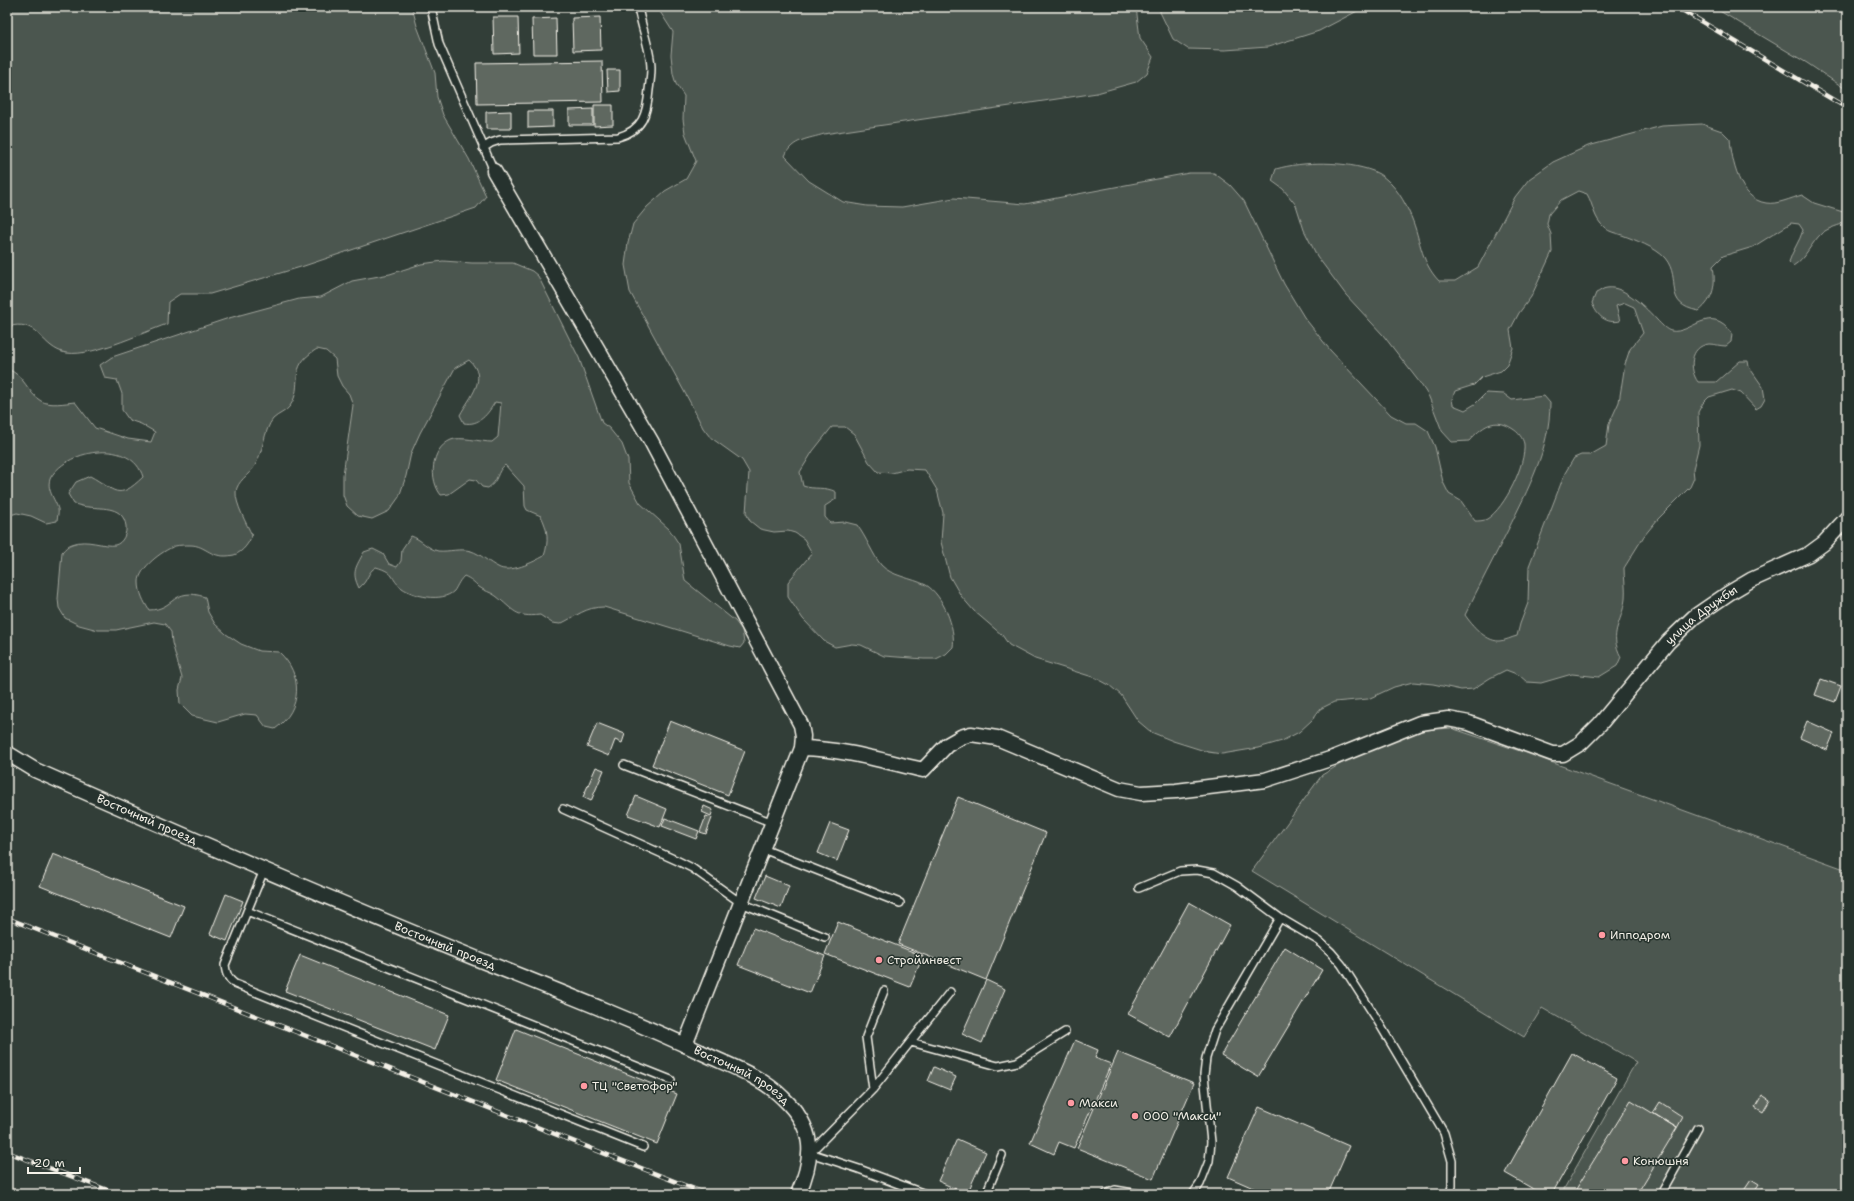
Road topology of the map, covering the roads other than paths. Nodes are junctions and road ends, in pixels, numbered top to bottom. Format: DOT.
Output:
graph roads {
  1 [pos="431,7"];
  2 [pos="638,7"];
  3 [pos="483,148"];
  4 [pos="494,171"];
  5 [pos="1847,518"];
  6 [pos="802,748"];
  7 [pos="7,753"];
  8 [pos="624,765"];
  9 [pos="563,809"];
  10 [pos="772,823"];
  11 [pos="763,849"];
  12 [pos="264,870"];
  13 [pos="1139,888"];
  14 [pos="741,902"];
  15 [pos="900,903"];
  16 [pos="247,911"];
  17 [pos="1280,918"];
  18 [pos="825,937"];
  19 [pos="884,990"];
  20 [pos="950,992"];
  21 [pos="1065,1032"];
  22 [pos="911,1042"];
  23 [pos="685,1045"];
  24 [pos="671,1080"];
  25 [pos="873,1090"];
  26 [pos="1698,1128"];
  27 [pos="643,1147"];
  28 [pos="810,1154"];
  29 [pos="1002,1155"];
  30 [pos="798,1194"];
  31 [pos="925,1194"];
  32 [pos="986,1194"];
  33 [pos="1106,1194"];
  34 [pos="1139,1194"];
  35 [pos="1192,1194"];
  36 [pos="1450,1194"];
  37 [pos="1661,1194"];
  1 -- 3 [label="lane"];
  2 -- 3 [label="lane"];
  3 -- 4 [label="lane"];
  4 -- 6 [label="street"];
  5 -- 6 [label="street, улица Дружбы"];
  6 -- 10 [label="street"];
  7 -- 12 [label="street, Восточный проезд"];
  8 -- 10 [label="lane"];
  9 -- 14 [label="lane"];
  10 -- 11 [label="street"];
  11 -- 14 [label="street"];
  11 -- 15 [label="lane"];
  12 -- 16 [label="lane"];
  12 -- 23 [label="street, Восточный проезд"];
  13 -- 17 [label="lane"];
  14 -- 18 [label="lane"];
  14 -- 23 [label="street"];
  16 -- 24 [label="lane"];
  16 -- 27 [label="lane"];
  17 -- 35 [label="lane"];
  17 -- 36 [label="lane"];
  19 -- 25 [label="lane"];
  20 -- 22 [label="lane"];
  21 -- 22 [label="lane"];
  22 -- 25 [label="lane"];
  23 -- 28 [label="street, Восточный проезд"];
  25 -- 28 [label="lane"];
  26 -- 37 [label="lane"];
  28 -- 30 [label="street, Восточный проезд"];
  28 -- 31 [label="lane"];
  29 -- 32 [label="lane"];
  33 -- 34 [label="lane"];
}
